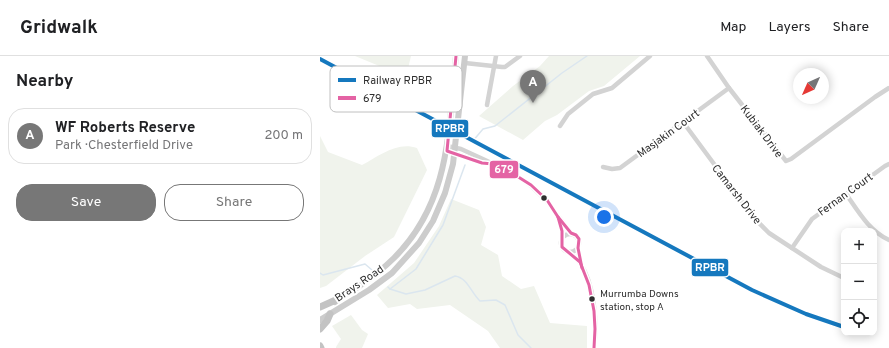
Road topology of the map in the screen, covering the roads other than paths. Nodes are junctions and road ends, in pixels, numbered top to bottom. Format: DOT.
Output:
graph roads {
  1 [pos="456,56"];
  2 [pos="496,56"];
  3 [pos="520,56"];
  4 [pos="650,56"];
  5 [pos="707,56"];
  6 [pos="465,59"];
  7 [pos="455,66"];
  8 [pos="494,66"];
  9 [pos="462,87"];
  10 [pos="729,88"];
  11 [pos="889,88"];
  12 [pos="487,105"];
  13 [pos="450,112"];
  14 [pos="459,112"];
  15 [pos="683,122"];
  16 [pos="560,126"];
  17 [pos="447,148"];
  18 [pos="455,150"];
  19 [pos="889,164"];
  20 [pos="604,167"];
  21 [pos="846,194"];
  22 [pos="559,219"];
  23 [pos="571,233"];
  24 [pos="563,237"];
  25 [pos="889,240"];
  26 [pos="578,248"];
  27 [pos="792,248"];
  28 [pos="569,252"];
  29 [pos="580,262"];
  30 [pos="841,277"];
  31 [pos="338,299"];
  32 [pos="320,307"];
  33 [pos="320,311"];
  34 [pos="330,314"];
  35 [pos="320,320"];
  36 [pos="320,329"];
  37 [pos="594,348"];
  1 -- 7 [label="main road, Brays Road"];
  2 -- 8 [label="street"];
  3 -- 8 [label="street"];
  4 -- 16 [label="street"];
  5 -- 10 [label="street, Kubiak Drive"];
  6 -- 8 [label="street"];
  6 -- 9 [label="main road, Brays Road"];
  8 -- 12 [label="street"];
  10 -- 11 [label="street, Kubiak Drive"];
  10 -- 15 [label="street, Masjakin Court"];
  13 -- 17 [label="main road, Brays Road"];
  14 -- 18 [label="main road, Brays Road"];
  15 -- 20 [label="street, Masjakin Court"];
  15 -- 27 [label="street, Camarsh Drive"];
  17 -- 18 [label="street"];
  17 -- 31 [label="main road, Brays Road"];
  18 -- 22 [label="street"];
  18 -- 34 [label="main road, Brays Road"];
  19 -- 21 [label="street, Fernan Court"];
  21 -- 25 [label="street"];
  21 -- 27 [label="street, Fernan Court"];
  22 -- 23 [label="street"];
  22 -- 24 [label="street"];
  23 -- 24 [label="street"];
  23 -- 26 [label="street"];
  24 -- 28 [label="street"];
  26 -- 28 [label="street"];
  26 -- 29 [label="street"];
  27 -- 30 [label="street, Camarsh Drive"];
  28 -- 29 [label="street"];
  29 -- 37 [label="street"];
  31 -- 32 [label="highway"];
  31 -- 33 [label="main road, Brays Road"];
  34 -- 35 [label="main road, Brays Road"];
  34 -- 36 [label="highway"];
}
